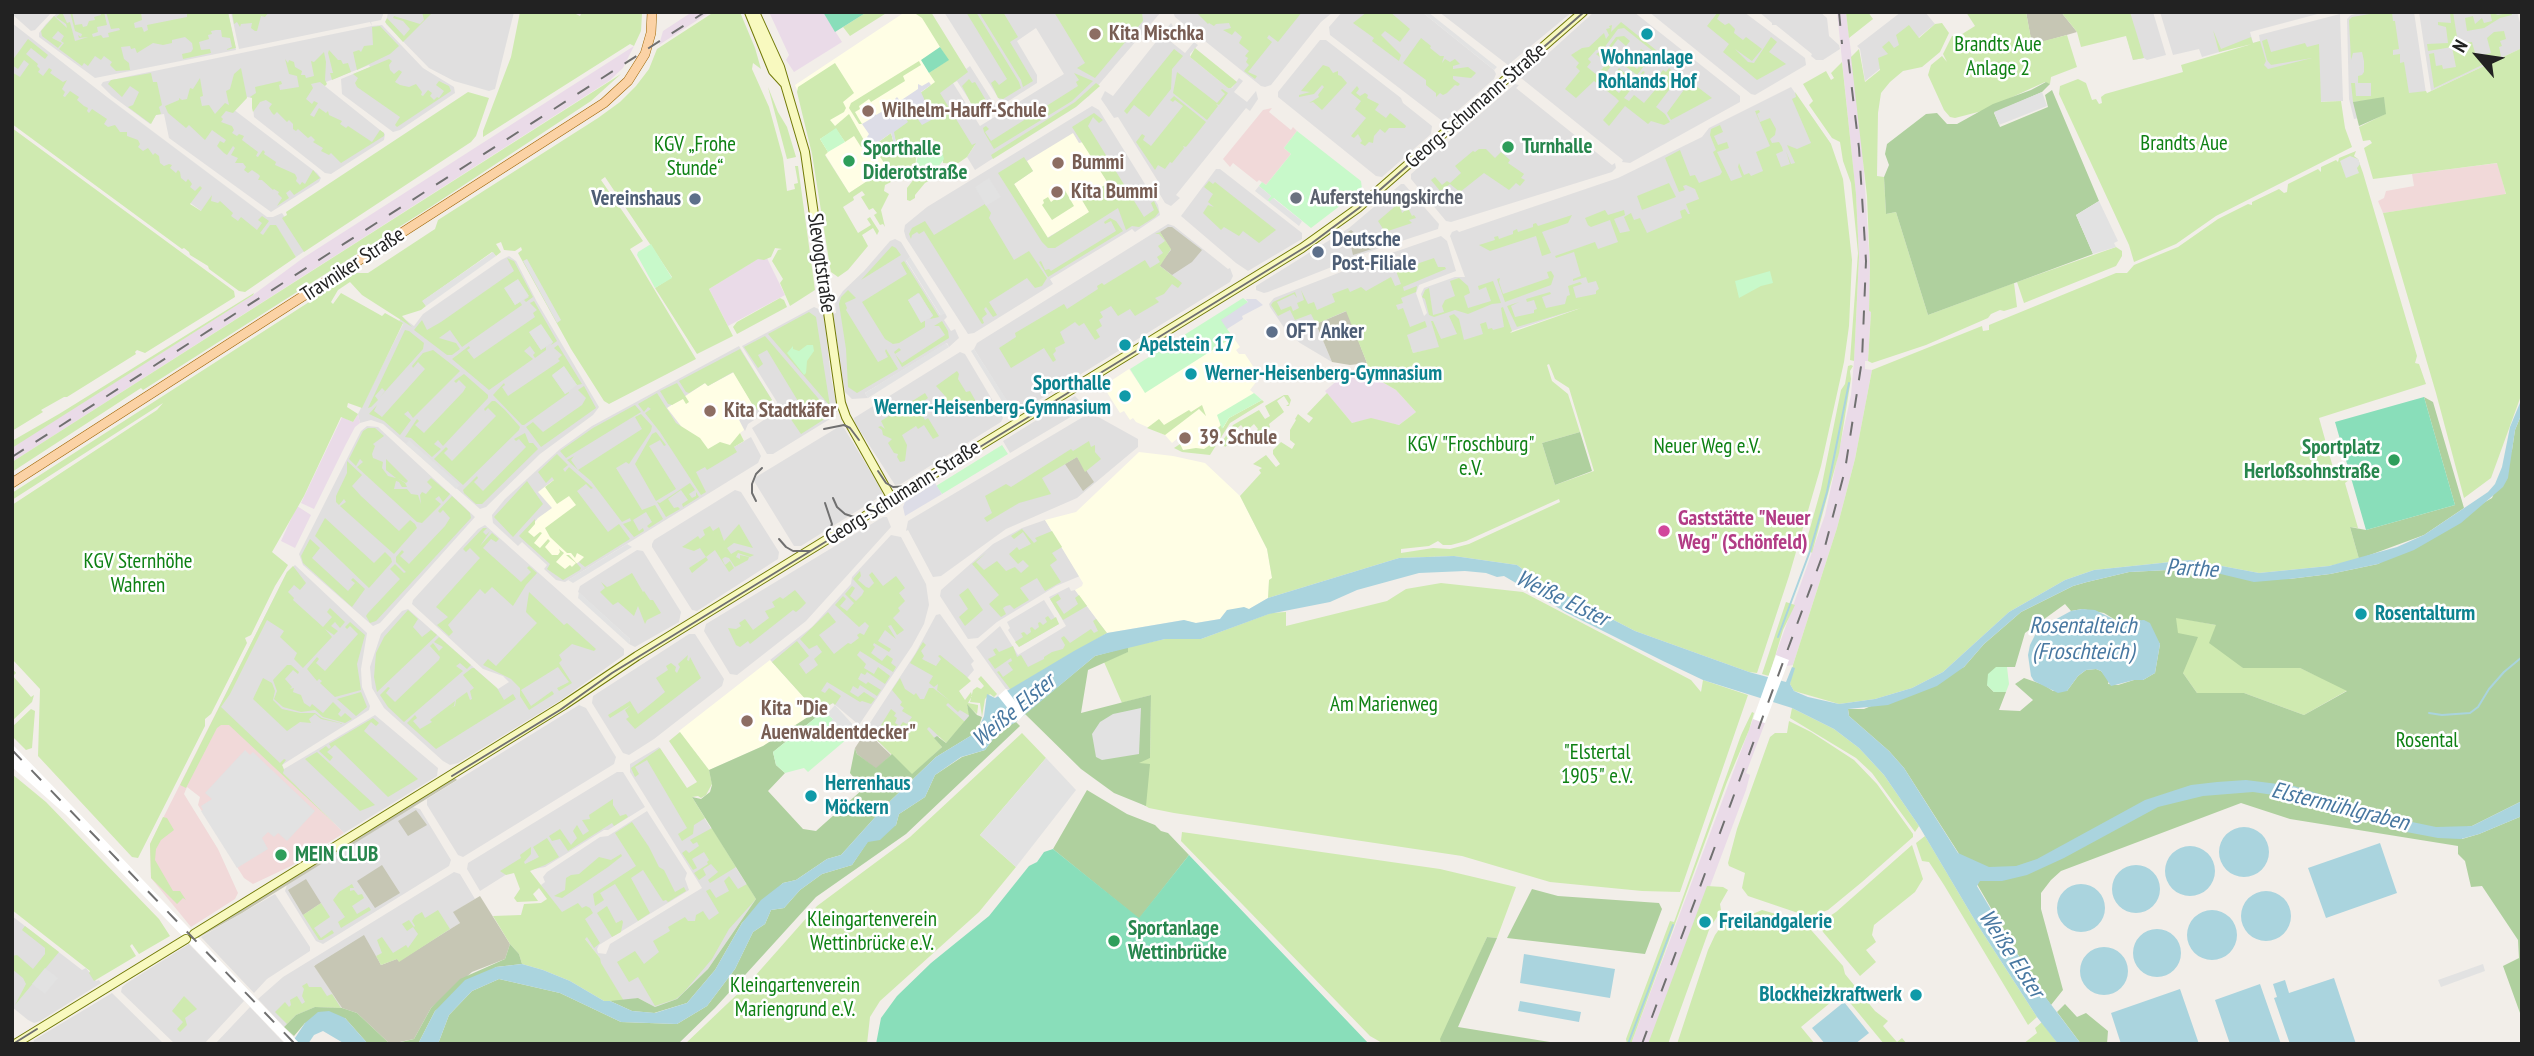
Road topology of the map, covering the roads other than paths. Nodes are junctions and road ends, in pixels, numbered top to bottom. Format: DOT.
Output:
graph roads {
  1 [pos="652,12"];
  2 [pos="749,12"];
  3 [pos="755,12"];
  4 [pos="1583,12"];
  5 [pos="786,85"];
  6 [pos="12,483"];
  7 [pos="892,499"];
  8 [pos="15,1044"];
  1 -- 6 [label="main road, Travniker Straße"];
  2 -- 5 [label="main road, Slevogtstraße"];
  3 -- 5 [label="main road, Slevogtstraße"];
  4 -- 7 [label="main road, Georg-Schumann-Straße"];
  5 -- 7 [label="main road, Slevogtstraße"];
  7 -- 8 [label="main road, Georg-Schumann-Straße"];
}
